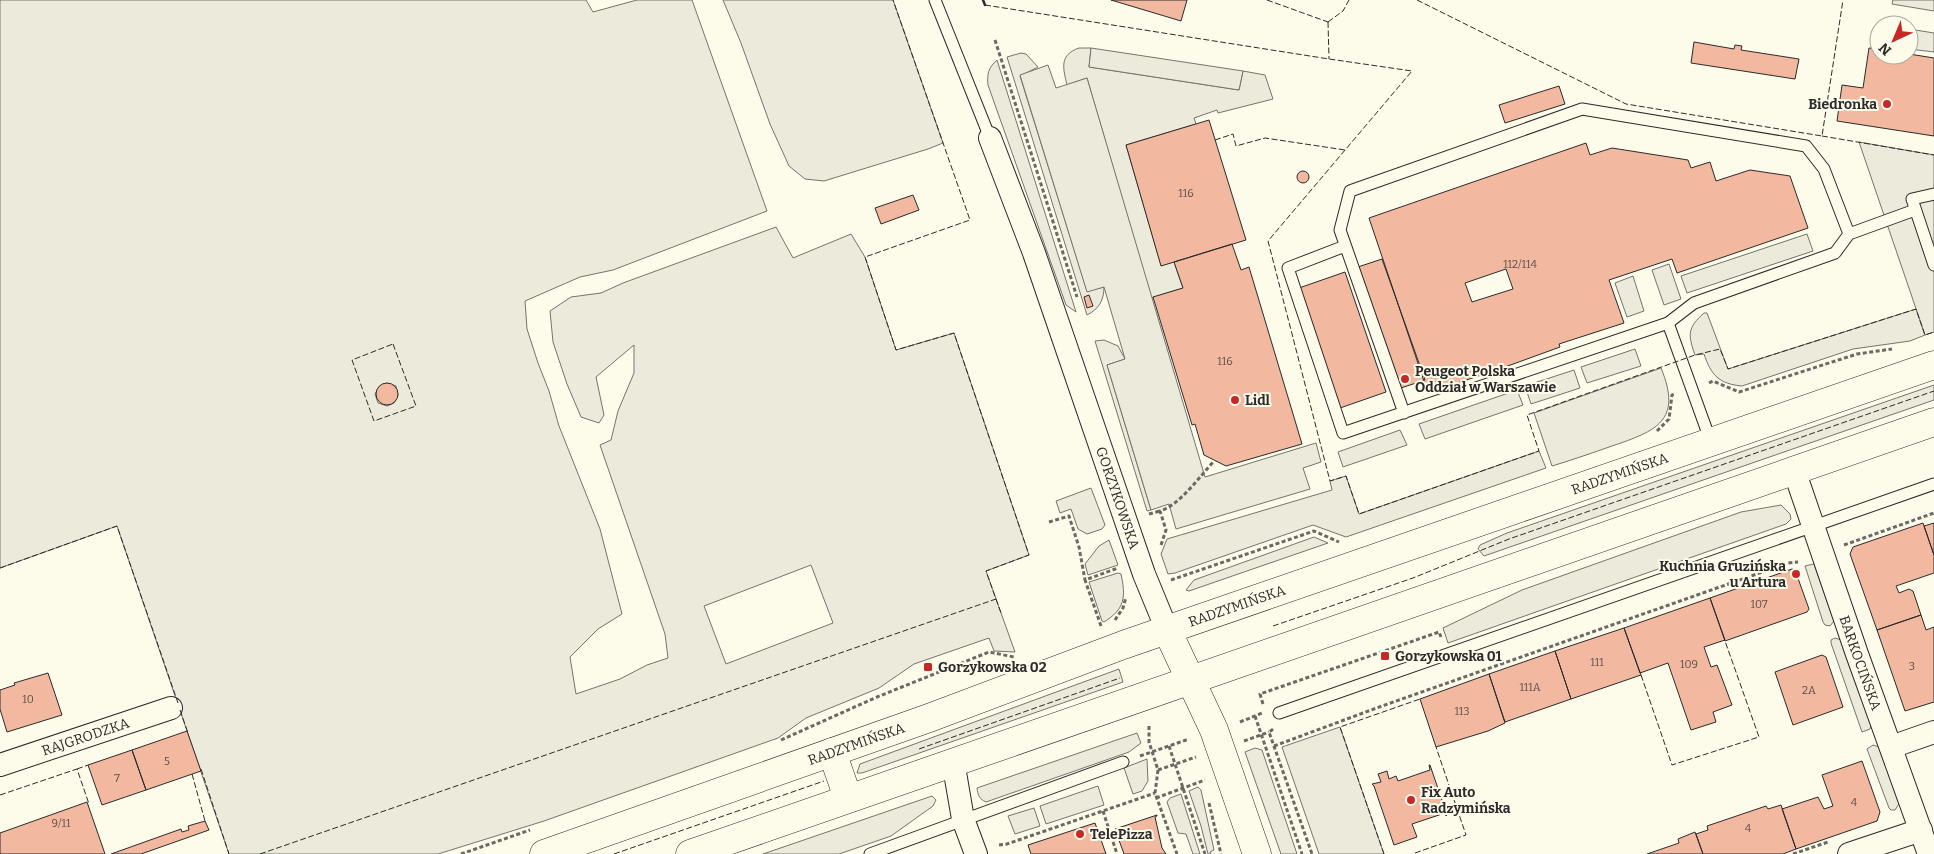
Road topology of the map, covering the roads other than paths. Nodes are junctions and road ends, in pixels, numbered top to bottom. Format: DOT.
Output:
graph roads {
  1 [pos="935,0"];
  2 [pos="990,138"];
  3 [pos="1934,194"];
  4 [pos="1915,210"];
  5 [pos="1849,234"];
  6 [pos="1345,246"];
  7 [pos="1934,265"];
  8 [pos="1668,323"];
  9 [pos="1934,365"];
  10 [pos="1404,413"];
  11 [pos="1934,422"];
  12 [pos="1710,442"];
  13 [pos="1794,470"];
  14 [pos="1934,484"];
  15 [pos="1812,525"];
  16 [pos="1167,630"];
  17 [pos="1190,680"];
  18 [pos="171,708"];
  19 [pos="1278,713"];
  20 [pos="1932,738"];
  21 [pos="1891,747"];
  22 [pos="832,752"];
  23 [pos="953,761"];
  24 [pos="1123,762"];
  25 [pos="0,765"];
  26 [pos="848,798"];
  27 [pos="963,819"];
  28 [pos="1920,830"];
  29 [pos="974,851"];
  30 [pos="544,854"];
  31 [pos="690,854"];
  32 [pos="870,854"];
  33 [pos="1257,854"];
  34 [pos="1849,854"];
  35 [pos="1929,854"];
  1 -- 2 [label="lane"];
  2 -- 16 [label="street, GORZYKOWSKA"];
  3 -- 4 [label="lane"];
  4 -- 5 [label="lane"];
  4 -- 7 [label="lane"];
  5 -- 6 [label="lane"];
  5 -- 8 [label="lane"];
  6 -- 10 [label="lane"];
  6 -- 10 [label="lane"];
  8 -- 10 [label="lane"];
  8 -- 12 [label="lane"];
  9 -- 12 [label="main road, RADZYMIŃSKA"];
  11 -- 13 [label="main road"];
  12 -- 16 [label="main road, RADZYMIŃSKA"];
  13 -- 15 [label="street, BARKOCIŃSKA"];
  13 -- 17 [label="main road"];
  14 -- 15 [label="lane"];
  15 -- 19 [label="lane"];
  15 -- 21 [label="street, BARKOCIŃSKA"];
  16 -- 17 [label="main road, GORZYKOWSKA"];
  16 -- 22 [label="main road, RADZYMIŃSKA"];
  17 -- 23 [label="main road"];
  17 -- 33 [label="main road, GORZYKOWSKA"];
  18 -- 25 [label="street, RAJGRODZKA"];
  20 -- 21 [label="street"];
  21 -- 28 [label="street, BARKOCIŃSKA"];
  22 -- 26 [label="main road"];
  22 -- 30 [label="main road, RADZYMIŃSKA"];
  23 -- 26 [label="main road"];
  23 -- 27 [label="street"];
  24 -- 27 [label="lane"];
  26 -- 31 [label="main road"];
  27 -- 29 [label="street"];
  27 -- 32 [label="lane"];
  28 -- 34 [label="street"];
  28 -- 35 [label="street, BARKOCIŃSKA"];
}
